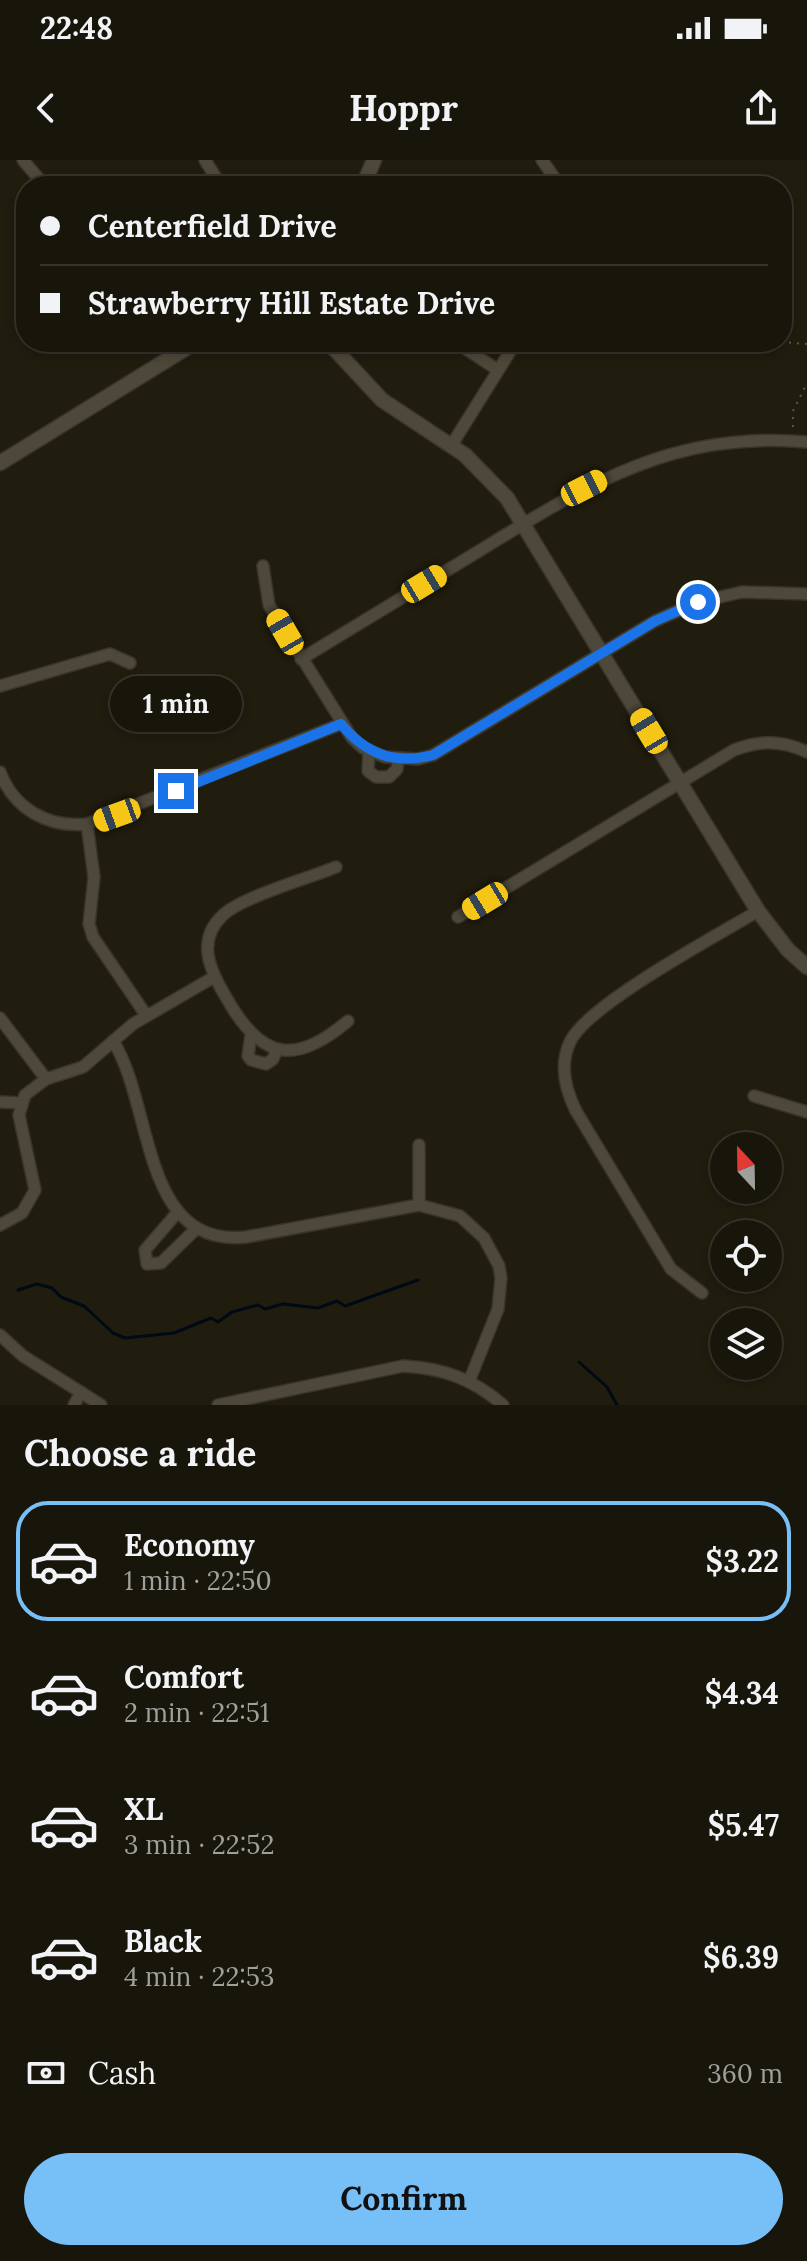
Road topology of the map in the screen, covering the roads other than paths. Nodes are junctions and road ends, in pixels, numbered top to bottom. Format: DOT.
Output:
graph roads {
  1 [pos="23,160"];
  2 [pos="37,176"];
  3 [pos="180,352"];
  4 [pos="337,352"];
  5 [pos="470,352"];
  6 [pos="510,352"];
  7 [pos="498,370"];
  8 [pos="807,442"];
  9 [pos="451,446"];
  10 [pos="0,463"];
  11 [pos="523,524"];
  12 [pos="263,566"];
  13 [pos="807,594"];
  14 [pos="601,653"];
  15 [pos="301,659"];
  16 [pos="130,663"];
  17 [pos="0,686"];
  18 [pos="341,724"];
  19 [pos="369,750"];
  20 [pos="807,752"];
  21 [pos="398,759"];
  22 [pos="0,772"];
  23 [pos="680,783"];
  24 [pos="87,824"];
  25 [pos="336,867"];
  26 [pos="758,911"];
  27 [pos="458,917"];
  28 [pos="807,967"];
  29 [pos="214,977"];
  30 [pos="146,1015"];
  31 [pos="0,1018"];
  32 [pos="348,1021"];
  33 [pos="254,1038"];
  34 [pos="113,1041"];
  35 [pos="277,1049"];
  36 [pos="46,1079"];
  37 [pos="754,1096"];
  38 [pos="0,1102"];
  39 [pos="21,1103"];
  40 [pos="807,1112"];
  41 [pos="419,1145"];
  42 [pos="419,1205"];
  43 [pos="177,1213"];
  44 [pos="0,1225"];
  45 [pos="196,1229"];
  46 [pos="702,1293"];
  47 [pos="0,1335"];
  48 [pos="470,1379"];
  49 [pos="81,1392"];
  50 [pos="74,1405"];
  51 [pos="101,1405"];
  52 [pos="218,1405"];
  53 [pos="503,1405"];
  1 -- 2 [label="street"];
  3 -- 10 [label="street"];
  4 -- 9 [label="street"];
  5 -- 7 [label="street"];
  6 -- 7 [label="street"];
  7 -- 9 [label="street"];
  8 -- 11 [label="street"];
  9 -- 11 [label="street"];
  11 -- 14 [label="street"];
  11 -- 15 [label="street"];
  12 -- 15 [label="street"];
  13 -- 14 [label="street"];
  14 -- 21 [label="street"];
  14 -- 23 [label="street"];
  15 -- 18 [label="street"];
  16 -- 17 [label="street"];
  18 -- 19 [label="street"];
  18 -- 24 [label="street"];
  19 -- 21 [label="street"];
  19 -- 21 [label="street"];
  20 -- 23 [label="street"];
  22 -- 24 [label="street"];
  23 -- 26 [label="street"];
  23 -- 27 [label="street"];
  24 -- 30 [label="street"];
  25 -- 29 [label="street"];
  26 -- 28 [label="street"];
  26 -- 46 [label="street"];
  29 -- 30 [label="street"];
  29 -- 33 [label="street"];
  30 -- 34 [label="street"];
  31 -- 36 [label="street"];
  32 -- 35 [label="street"];
  33 -- 35 [label="street"];
  33 -- 35 [label="street"];
  34 -- 36 [label="street"];
  34 -- 43 [label="street"];
  36 -- 39 [label="street"];
  37 -- 40 [label="street"];
  38 -- 39 [label="street"];
  39 -- 44 [label="street"];
  41 -- 42 [label="street"];
  42 -- 45 [label="street"];
  42 -- 48 [label="street"];
  43 -- 45 [label="street"];
  43 -- 45 [label="street"];
  47 -- 49 [label="street"];
  48 -- 52 [label="street"];
  48 -- 53 [label="street"];
  49 -- 50 [label="street"];
  49 -- 51 [label="street"];
}
